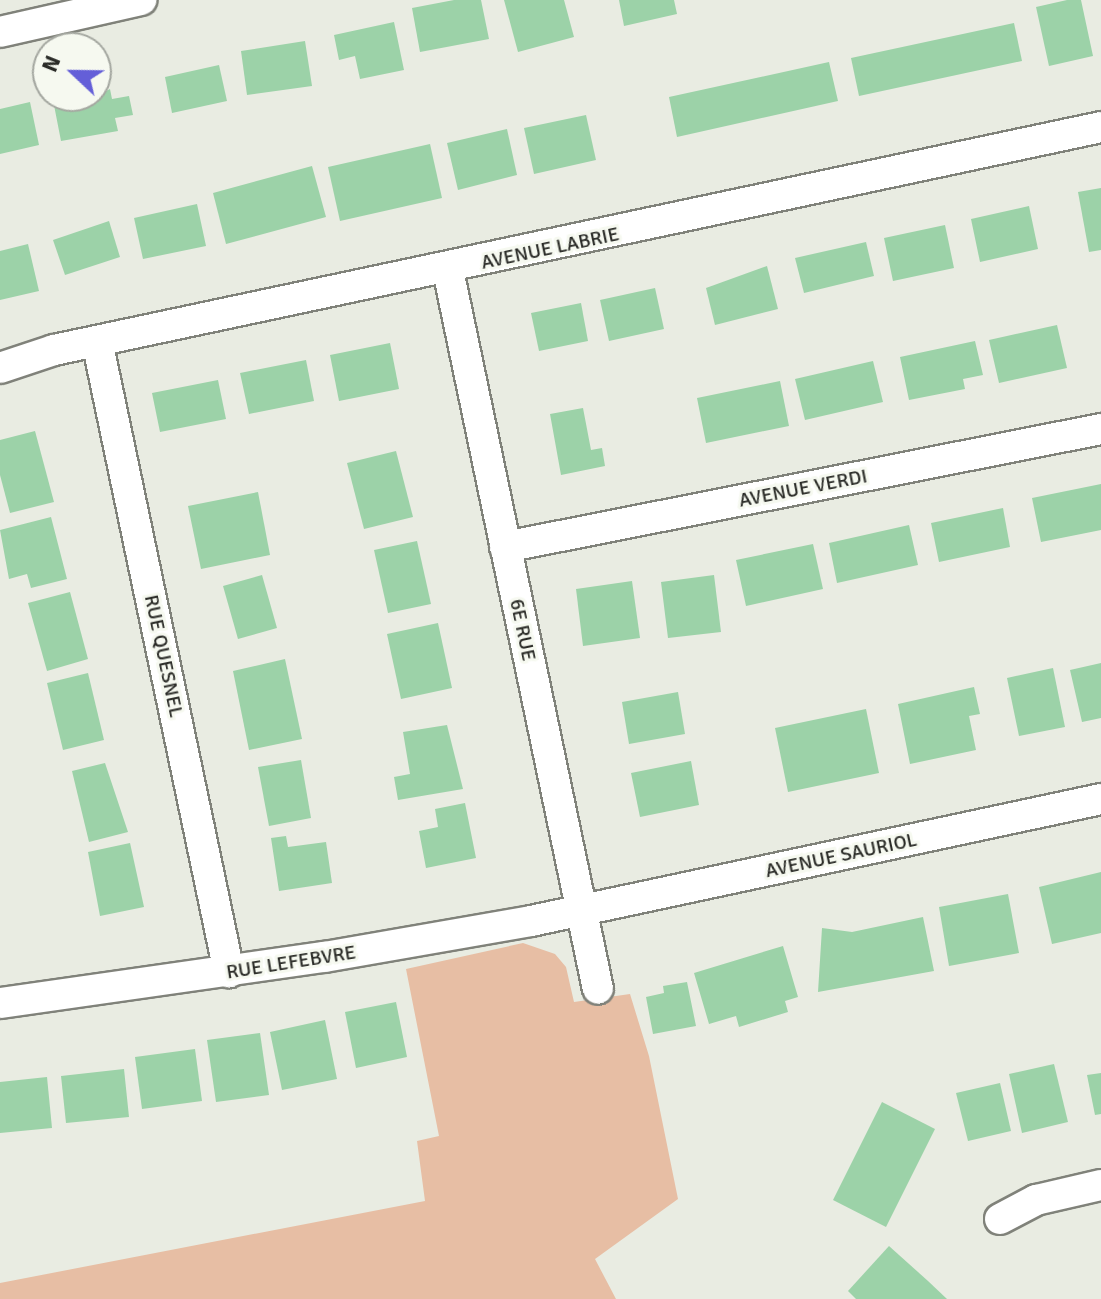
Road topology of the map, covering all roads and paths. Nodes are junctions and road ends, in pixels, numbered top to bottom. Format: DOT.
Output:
graph roads {
  1 [pos="141,0"];
  2 [pos="0,32"];
  3 [pos="1101,127"];
  4 [pos="448,270"];
  5 [pos="97,341"];
  6 [pos="0,368"];
  7 [pos="1101,429"];
  8 [pos="505,547"];
  9 [pos="1101,799"];
  10 [pos="581,911"];
  11 [pos="229,972"];
  12 [pos="598,989"];
  13 [pos="0,1003"];
  14 [pos="1101,1185"];
  15 [pos="1000,1219"];
  1 -- 2 [label="street"];
  3 -- 4 [label="street, AVENUE LABRIE"];
  4 -- 5 [label="street, AVENUE LABRIE"];
  4 -- 8 [label="street, 6E RUE"];
  5 -- 6 [label="street, AVENUE LABRIE"];
  5 -- 11 [label="street, RUE QUESNEL"];
  7 -- 8 [label="street, AVENUE VERDI"];
  8 -- 10 [label="street, 6E RUE"];
  9 -- 10 [label="street, AVENUE SAURIOL"];
  10 -- 11 [label="street, RUE LEFEBVRE"];
  10 -- 12 [label="street, 6E RUE"];
  11 -- 13 [label="street, RUE LEFEBVRE"];
  14 -- 15 [label="street"];
}
